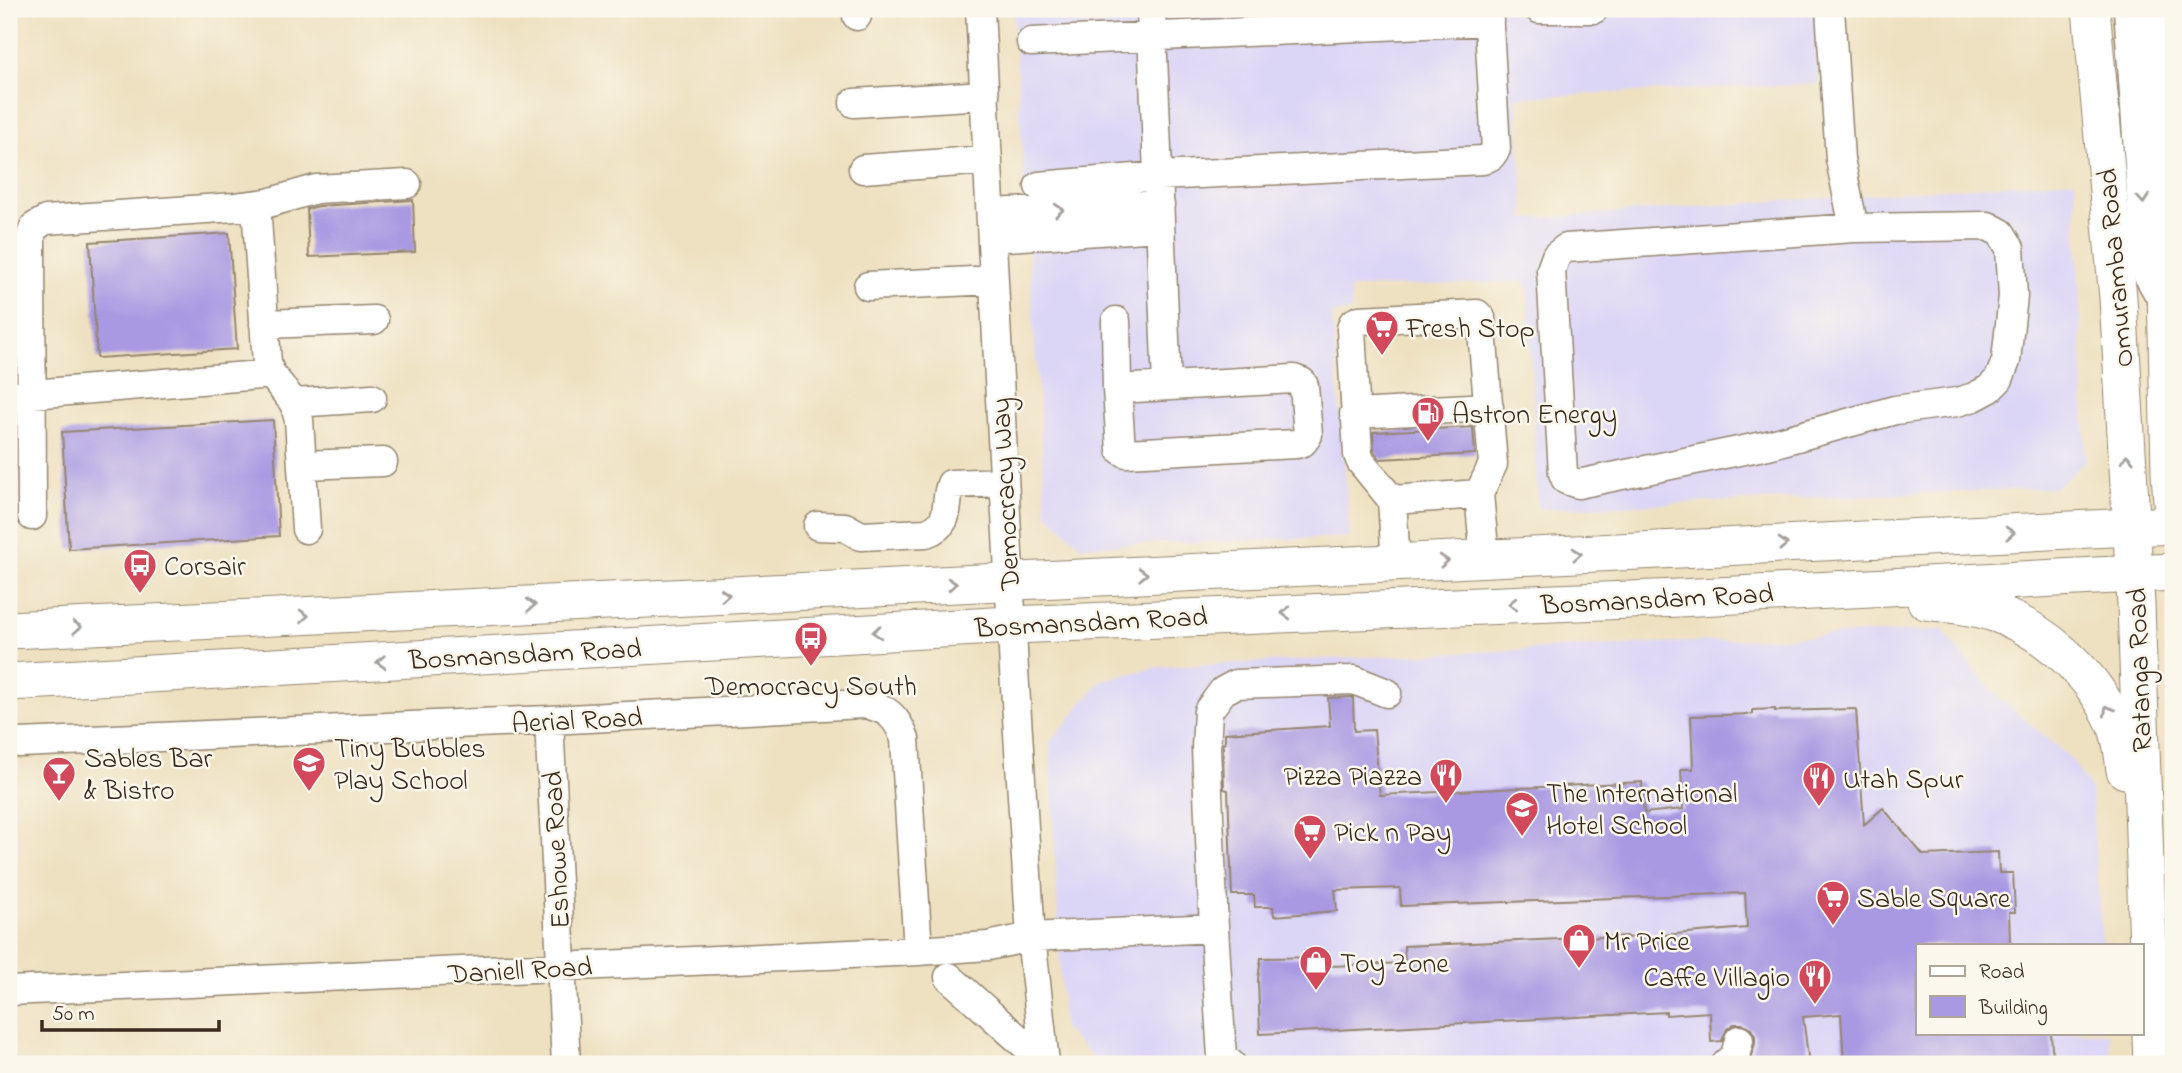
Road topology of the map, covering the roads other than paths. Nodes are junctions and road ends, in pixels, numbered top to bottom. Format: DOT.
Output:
graph roads {
  1 [pos="981,9"];
  2 [pos="1152,9"];
  3 [pos="1539,9"];
  4 [pos="1594,9"];
  5 [pos="1830,9"];
  6 [pos="2091,9"];
  7 [pos="2108,9"];
  8 [pos="2128,9"];
  9 [pos="1488,15"];
  10 [pos="2157,31"];
  11 [pos="1153,37"];
  12 [pos="1031,42"];
  13 [pos="985,95"];
  14 [pos="854,103"];
  15 [pos="988,160"];
  16 [pos="863,169"];
  17 [pos="1159,176"];
  18 [pos="407,184"];
  19 [pos="1039,186"];
  20 [pos="256,205"];
  21 [pos="1160,216"];
  22 [pos="991,225"];
  23 [pos="1854,228"];
  24 [pos="994,280"];
  25 [pos="868,286"];
  26 [pos="2118,298"];
  27 [pos="2165,307"];
  28 [pos="374,320"];
  29 [pos="1116,321"];
  30 [pos="264,324"];
  31 [pos="20,357"];
  32 [pos="271,374"];
  33 [pos="1167,385"];
  34 [pos="1117,388"];
  35 [pos="21,395"];
  36 [pos="372,398"];
  37 [pos="294,404"];
  38 [pos="1489,407"];
  39 [pos="1354,414"];
  40 [pos="383,462"];
  41 [pos="303,465"];
  42 [pos="1003,482"];
  43 [pos="1479,494"];
  44 [pos="1392,500"];
  45 [pos="2173,515"];
  46 [pos="32,516"];
  47 [pos="2173,525"];
  48 [pos="818,526"];
  49 [pos="2131,527"];
  50 [pos="306,529"];
  51 [pos="1485,559"];
  52 [pos="1396,564"];
  53 [pos="2173,572"];
  54 [pos="2134,574"];
  55 [pos="1009,581"];
  56 [pos="1824,590"];
  57 [pos="1011,625"];
  58 [pos="9,630"];
  59 [pos="9,682"];
  60 [pos="1387,693"];
  61 [pos="549,720"];
  62 [pos="20,743"];
  63 [pos="1214,928"];
  64 [pos="1031,937"];
  65 [pos="2138,944"];
  66 [pos="918,951"];
  67 [pos="561,967"];
  68 [pos="2146,973"];
  69 [pos="949,977"];
  70 [pos="9,991"];
  71 [pos="566,1064"];
  72 [pos="1046,1064"];
  73 [pos="1231,1064"];
  74 [pos="2152,1064"];
  1 -- 13 [label="street, Democracy Way"];
  2 -- 11 [label="street"];
  3 -- 4 [label="street"];
  5 -- 23 [label="street"];
  6 -- 26 [label="main road, Omuramba Road"];
  7 -- 26 [label="street"];
  8 -- 27 [label="street, one-way"];
  9 -- 11 [label="street"];
  9 -- 17 [label="street"];
  10 -- 27 [label="main road, Omuramba Road"];
  11 -- 12 [label="street"];
  11 -- 17 [label="street"];
  13 -- 14 [label="street"];
  13 -- 15 [label="street, Democracy Way"];
  15 -- 16 [label="street"];
  15 -- 22 [label="street, Democracy Way"];
  17 -- 19 [label="street"];
  17 -- 21 [label="street"];
  18 -- 20 [label="street"];
  20 -- 30 [label="street"];
  20 -- 31 [label="street"];
  21 -- 22 [label="street"];
  21 -- 33 [label="street"];
  22 -- 24 [label="street, Democracy Way"];
  23 -- 23 [label="street"];
  24 -- 25 [label="street"];
  24 -- 42 [label="street, Democracy Way"];
  49 -- 26 [label="main road, Omuramba Road, one-way"];
  27 -- 45 [label="main road, Omuramba Road"];
  28 -- 30 [label="street"];
  29 -- 34 [label="street"];
  30 -- 32 [label="street"];
  31 -- 35 [label="street"];
  32 -- 35 [label="street"];
  32 -- 37 [label="street"];
  33 -- 34 [label="street"];
  33 -- 34 [label="street"];
  35 -- 46 [label="street"];
  36 -- 37 [label="street"];
  37 -- 41 [label="street"];
  38 -- 39 [label="street"];
  38 -- 39 [label="street"];
  38 -- 43 [label="street"];
  39 -- 44 [label="street"];
  40 -- 41 [label="street"];
  41 -- 50 [label="street"];
  42 -- 48 [label="street"];
  42 -- 55 [label="street, Democracy Way"];
  43 -- 44 [label="street"];
  43 -- 51 [label="street"];
  44 -- 52 [label="street"];
  47 -- 49 [label="main road, Bosmansdam Road"];
  51 -- 49 [label="main road, Bosmansdam Road, one-way"];
  49 -- 54 [label="main road, Ratanga Road"];
  52 -- 51 [label="main road, Bosmansdam Road, one-way"];
  55 -- 52 [label="main road, Bosmansdam Road, one-way"];
  53 -- 54 [label="main road, Bosmansdam Road"];
  54 -- 56 [label="main road, Bosmansdam Road"];
  54 -- 68 [label="main road, Ratanga Road"];
  55 -- 57 [label="street, Democracy Way"];
  58 -- 55 [label="main road, Bosmansdam Road, one-way"];
  56 -- 57 [label="main road, Bosmansdam Road, one-way"];
  65 -- 56 [label="main road, one-way"];
  57 -- 59 [label="main road, Bosmansdam Road, one-way"];
  57 -- 64 [label="street, Democracy Way"];
  60 -- 63 [label="street"];
  61 -- 62 [label="street, Aerial Road"];
  61 -- 66 [label="street, Aerial Road"];
  61 -- 67 [label="street, Eshowe Road"];
  63 -- 64 [label="street, Daniell Road"];
  63 -- 73 [label="street"];
  64 -- 66 [label="street, Daniell Road"];
  64 -- 72 [label="street, Democracy Way"];
  66 -- 67 [label="street, Daniell Road"];
  67 -- 70 [label="street, Daniell Road"];
  67 -- 71 [label="street, Eshowe Road"];
  68 -- 74 [label="main road, Ratanga Road"];
  69 -- 72 [label="street"];
}
